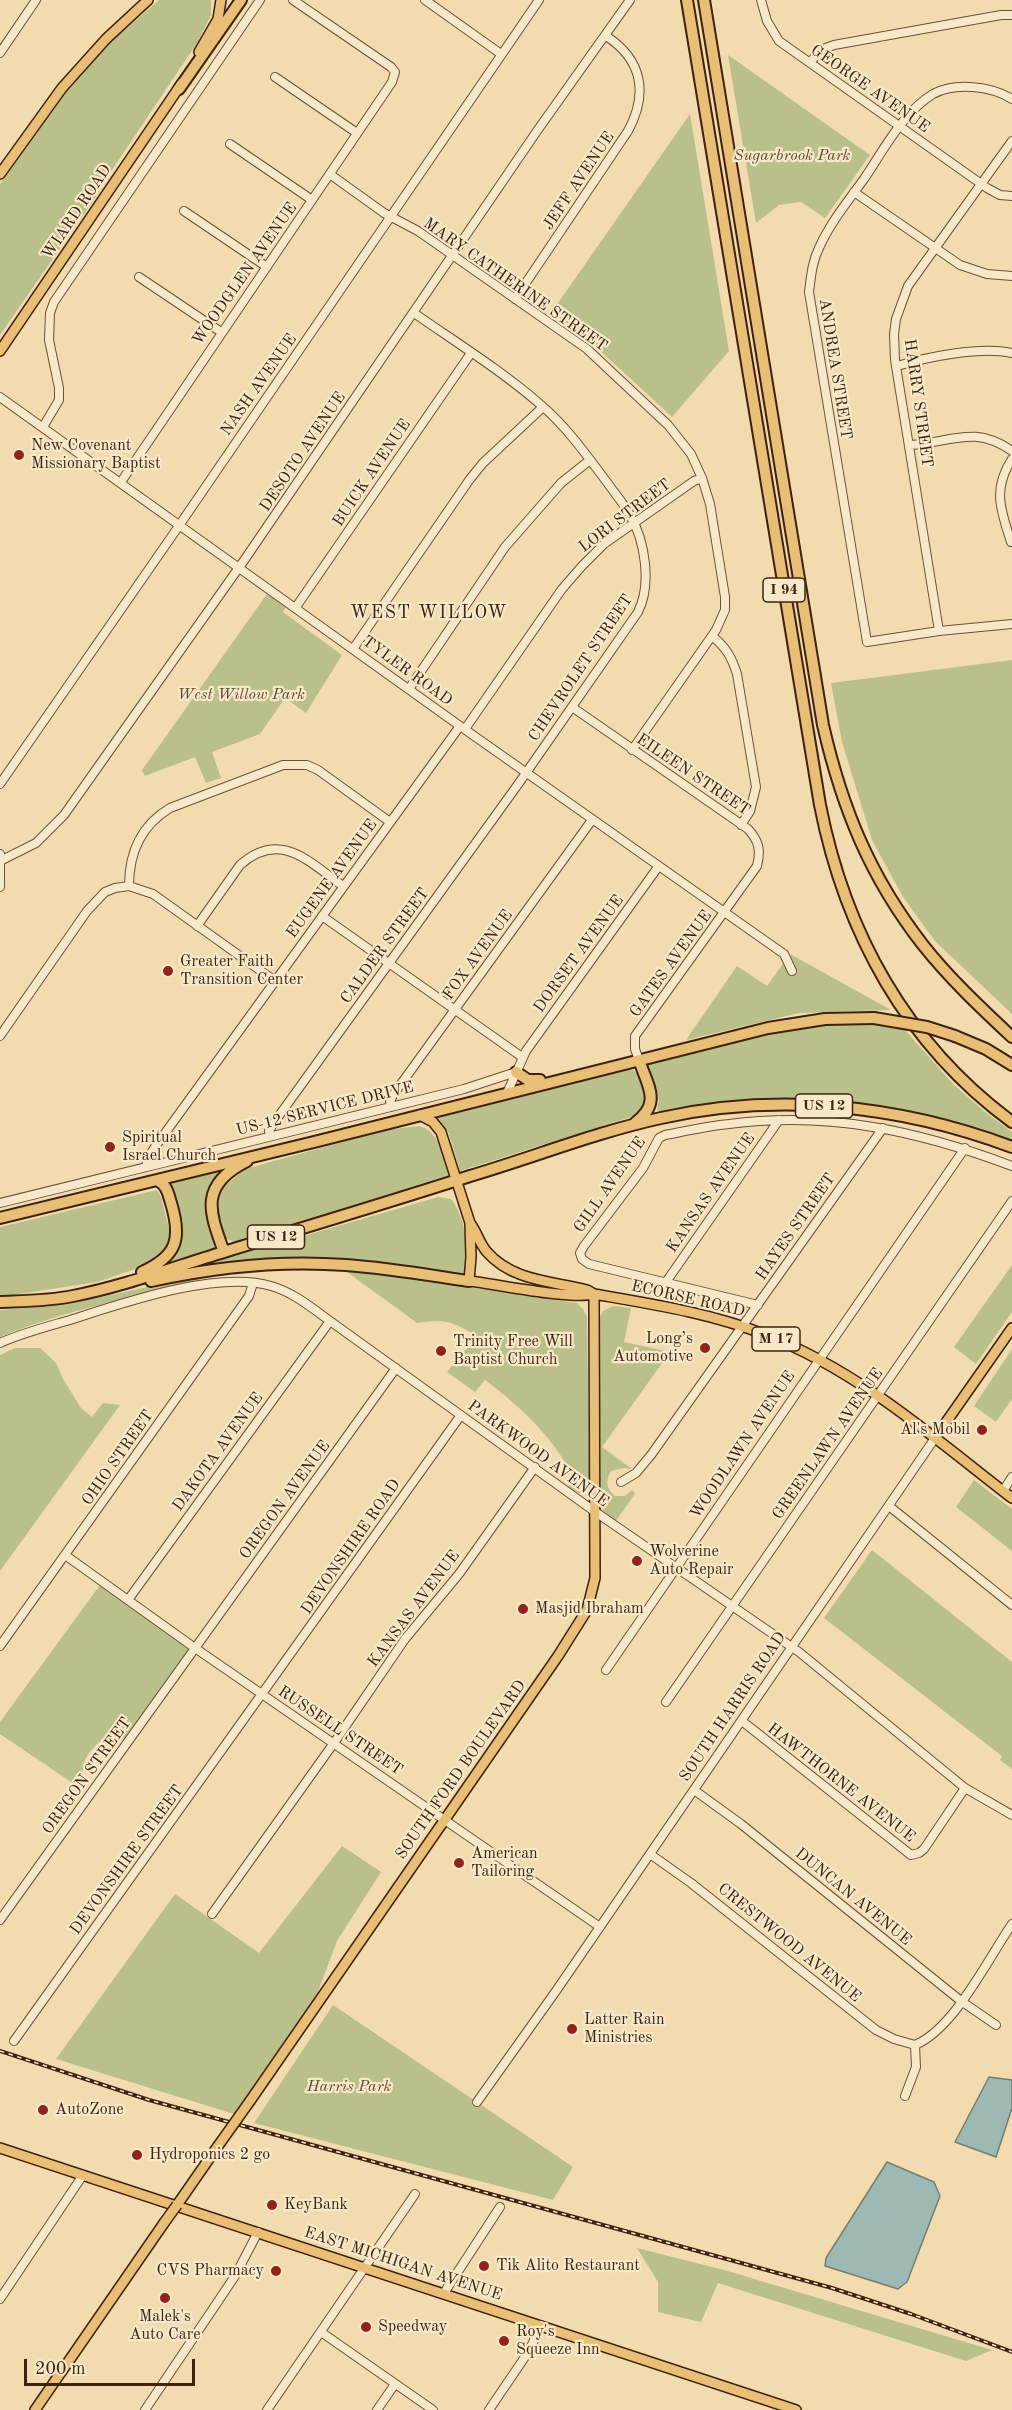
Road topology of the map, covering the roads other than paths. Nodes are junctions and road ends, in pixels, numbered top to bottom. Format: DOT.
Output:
graph roads {
  1 [pos="36,0"];
  2 [pos="221,0"];
  3 [pos="241,0"];
  4 [pos="260,0"];
  5 [pos="293,0"];
  6 [pos="425,0"];
  7 [pos="539,0"];
  8 [pos="630,0"];
  9 [pos="687,0"];
  10 [pos="704,0"];
  11 [pos="761,0"];
  12 [pos="148,1"];
  13 [pos="1012,15"];
  14 [pos="606,36"];
  15 [pos="0,53"];
  16 [pos="501,54"];
  17 [pos="810,62"];
  18 [pos="275,77"];
  19 [pos="179,89"];
  20 [pos="1012,99"];
  21 [pos="900,128"];
  22 [pos="357,133"];
  23 [pos="1012,141"];
  24 [pos="230,144"];
  25 [pos="0,173"];
  26 [pos="331,175"];
  27 [pos="981,184"];
  28 [pos="854,192"];
  29 [pos="1012,195"];
  30 [pos="312,200"];
  31 [pos="184,211"];
  32 [pos="391,217"];
  33 [pos="934,249"];
  34 [pos="454,256"];
  35 [pos="267,267"];
  36 [pos="1012,276"];
  37 [pos="139,277"];
  38 [pos="515,299"];
  39 [pos="414,313"];
  40 [pos="221,332"];
  41 [pos="0,351"];
  42 [pos="471,353"];
  43 [pos="1012,354"];
  44 [pos="897,366"];
  45 [pos="0,397"];
  46 [pos="543,406"];
  47 [pos="43,427"];
  48 [pos="910,445"];
  49 [pos="1012,451"];
  50 [pos="1012,459"];
  51 [pos="590,460"];
  52 [pos="702,478"];
  53 [pos="121,482"];
  54 [pos="634,524"];
  55 [pos="179,525"];
  56 [pos="1011,542"];
  57 [pos="240,568"];
  58 [pos="296,607"];
  59 [pos="1012,624"];
  60 [pos="939,631"];
  61 [pos="712,636"];
  62 [pos="353,649"];
  63 [pos="409,689"];
  64 [pos="572,707"];
  65 [pos="462,728"];
  66 [pos="632,750"];
  67 [pos="526,773"];
  68 [pos="0,784"];
  69 [pos="592,820"];
  70 [pos="390,822"];
  71 [pos="741,825"];
  72 [pos="0,854"];
  73 [pos="0,861"];
  74 [pos="658,867"];
  75 [pos="129,886"];
  76 [pos="343,886"];
  77 [pos="0,887"];
  78 [pos="724,912"];
  79 [pos="321,916"];
  80 [pos="197,926"];
  81 [pos="388,964"];
  82 [pos="792,971"];
  83 [pos="275,981"];
  84 [pos="455,1010"];
  85 [pos="0,1036"];
  86 [pos="1012,1037"];
  87 [pos="522,1057"];
  88 [pos="639,1060"];
  89 [pos="620,1065"];
  90 [pos="1012,1065"];
  91 [pos="517,1070"];
  92 [pos="507,1093"];
  93 [pos="391,1107"];
  94 [pos="420,1115"];
  95 [pos="779,1120"];
  96 [pos="1012,1122"];
  97 [pos="632,1125"];
  98 [pos="883,1128"];
  99 [pos="270,1136"];
  100 [pos="1012,1147"];
  101 [pos="965,1148"];
  102 [pos="260,1154"];
  103 [pos="1012,1166"];
  104 [pos="146,1167"];
  105 [pos="157,1180"];
  106 [pos="457,1180"];
  107 [pos="1012,1201"];
  108 [pos="0,1203"];
  109 [pos="0,1218"];
  110 [pos="470,1222"];
  111 [pos="224,1252"];
  112 [pos="469,1281"];
  113 [pos="253,1282"];
  114 [pos="666,1282"];
  115 [pos="95,1292"];
  116 [pos="594,1294"];
  117 [pos="0,1302"];
  118 [pos="758,1305"];
  119 [pos="330,1321"];
  120 [pos="742,1327"];
  121 [pos="1012,1328"];
  122 [pos="0,1343"];
  123 [pos="818,1359"];
  124 [pos="396,1368"];
  125 [pos="878,1395"];
  126 [pos="461,1415"];
  127 [pos="935,1438"];
  128 [pos="535,1467"];
  129 [pos="1012,1477"];
  130 [pos="621,1482"];
  131 [pos="1003,1491"];
  132 [pos="1012,1498"];
  133 [pos="890,1506"];
  134 [pos="594,1511"];
  135 [pos="65,1555"];
  136 [pos="675,1569"];
  137 [pos="128,1600"];
  138 [pos="1012,1605"];
  139 [pos="732,1606"];
  140 [pos="0,1646"];
  141 [pos="195,1648"];
  142 [pos="791,1648"];
  143 [pos="606,1670"];
  144 [pos="262,1694"];
  145 [pos="666,1702"];
  146 [pos="742,1721"];
  147 [pos="334,1743"];
  148 [pos="965,1788"];
  149 [pos="694,1790"];
  150 [pos="1012,1815"];
  151 [pos="445,1820"];
  152 [pos="650,1854"];
  153 [pos="212,1914"];
  154 [pos="0,1920"];
  155 [pos="1012,1924"];
  156 [pos="600,1927"];
  157 [pos="1009,1934"];
  158 [pos="961,2001"];
  159 [pos="996,2025"];
  160 [pos="14,2041"];
  161 [pos="915,2045"];
  162 [pos="905,2096"];
  163 [pos="477,2102"];
  164 [pos="0,2148"];
  165 [pos="83,2175"];
  166 [pos="415,2194"];
  167 [pos="500,2207"];
  168 [pos="258,2232"];
  169 [pos="365,2268"];
  170 [pos="444,2293"];
  171 [pos="0,2299"];
  172 [pos="541,2325"];
  173 [pos="321,2332"];
  174 [pos="395,2384"];
  175 [pos="35,2410"];
  176 [pos="145,2410"];
  177 [pos="267,2410"];
  178 [pos="377,2410"];
  179 [pos="433,2410"];
  180 [pos="489,2410"];
  181 [pos="796,2410"];
  1 -- 15 [label="street"];
  2 -- 19 [label="main road, WIARD ROAD"];
  3 -- 19 [label="highway"];
  4 -- 47 [label="street"];
  5 -- 22 [label="street, WOODGLEN AVENUE"];
  6 -- 16 [label="street"];
  7 -- 16 [label="street, NASH AVENUE"];
  8 -- 14 [label="street, DESOTO AVENUE"];
  9 -- 96 [label="highway, I 94"];
  10 -- 86 [label="highway, I 94"];
  11 -- 17 [label="street, GEORGE AVENUE"];
  12 -- 25 [label="main road"];
  13 -- 17 [label="street"];
  14 -- 34 [label="street, DESOTO AVENUE"];
  14 -- 38 [label="street, JEFF AVENUE"];
  16 -- 32 [label="street, NASH AVENUE"];
  17 -- 21 [label="street, GEORGE AVENUE"];
  18 -- 22 [label="street"];
  19 -- 41 [label="main road, WIARD ROAD"];
  20 -- 21 [label="street, ANDREA STREET"];
  21 -- 27 [label="street, GEORGE AVENUE"];
  21 -- 28 [label="street, ANDREA STREET"];
  22 -- 26 [label="street, WOODGLEN AVENUE"];
  23 -- 27 [label="street, HARRY STREET"];
  24 -- 30 [label="street"];
  26 -- 30 [label="street, WOODGLEN AVENUE"];
  26 -- 32 [label="street, MARY CATHERINE STREET"];
  27 -- 29 [label="street, GEORGE AVENUE"];
  27 -- 33 [label="street, HARRY STREET"];
  28 -- 33 [label="street"];
  28 -- 60 [label="street, ANDREA STREET"];
  30 -- 35 [label="street, WOODGLEN AVENUE"];
  31 -- 35 [label="street"];
  32 -- 34 [label="street, MARY CATHERINE STREET"];
  32 -- 55 [label="street, NASH AVENUE"];
  33 -- 36 [label="street"];
  33 -- 44 [label="street, HARRY STREET"];
  34 -- 38 [label="street, MARY CATHERINE STREET"];
  34 -- 39 [label="street, DESOTO AVENUE"];
  35 -- 40 [label="street, WOODGLEN AVENUE"];
  37 -- 40 [label="street"];
  38 -- 52 [label="street, MARY CATHERINE STREET"];
  39 -- 42 [label="street, CHEVROLET STREET"];
  39 -- 57 [label="street, DESOTO AVENUE"];
  40 -- 53 [label="street, WOODGLEN AVENUE"];
  42 -- 46 [label="street, CHEVROLET STREET"];
  42 -- 58 [label="street, BUICK AVENUE"];
  43 -- 44 [label="street"];
  44 -- 48 [label="street, HARRY STREET"];
  45 -- 47 [label="street, TYLER ROAD"];
  46 -- 51 [label="street, CHEVROLET STREET"];
  46 -- 62 [label="street"];
  47 -- 53 [label="street, TYLER ROAD"];
  48 -- 49 [label="street"];
  48 -- 60 [label="street, HARRY STREET"];
  50 -- 56 [label="street"];
  51 -- 54 [label="street, CHEVROLET STREET"];
  51 -- 63 [label="street"];
  52 -- 54 [label="street, LORI STREET"];
  52 -- 61 [label="street, MARY CATHERINE STREET"];
  53 -- 55 [label="street, TYLER ROAD"];
  54 -- 64 [label="street, CHEVROLET STREET"];
  54 -- 65 [label="street, LORI STREET"];
  55 -- 57 [label="street, TYLER ROAD"];
  55 -- 68 [label="street, NASH AVENUE"];
  57 -- 58 [label="street, TYLER ROAD"];
  57 -- 73 [label="street, DESOTO AVENUE"];
  58 -- 62 [label="street, TYLER ROAD"];
  59 -- 60 [label="street"];
  61 -- 66 [label="street, MARY CATHERINE STREET"];
  61 -- 71 [label="street"];
  62 -- 63 [label="street, TYLER ROAD"];
  63 -- 65 [label="street, TYLER ROAD"];
  64 -- 66 [label="street, EILEEN STREET"];
  64 -- 67 [label="street, CHEVROLET STREET"];
  65 -- 67 [label="street, TYLER ROAD"];
  65 -- 70 [label="street, EUGENE AVENUE"];
  66 -- 71 [label="street, EILEEN STREET"];
  67 -- 69 [label="street, TYLER ROAD"];
  67 -- 81 [label="street, CALDER STREET"];
  69 -- 74 [label="street, TYLER ROAD"];
  69 -- 84 [label="street, FOX AVENUE"];
  70 -- 75 [label="street"];
  70 -- 76 [label="street, EUGENE AVENUE"];
  71 -- 78 [label="street, EILEEN STREET"];
  72 -- 73 [label="street"];
  73 -- 77 [label="street"];
  74 -- 78 [label="street, TYLER ROAD"];
  74 -- 87 [label="street, DORSET AVENUE"];
  75 -- 80 [label="street"];
  75 -- 85 [label="street"];
  76 -- 79 [label="street, EUGENE AVENUE"];
  76 -- 80 [label="street"];
  78 -- 82 [label="street, TYLER ROAD"];
  78 -- 88 [label="street, GATES AVENUE"];
  79 -- 81 [label="street"];
  79 -- 83 [label="street, EUGENE AVENUE"];
  80 -- 83 [label="street"];
  81 -- 84 [label="street"];
  81 -- 99 [label="street, CALDER STREET"];
  83 -- 104 [label="street, EUGENE AVENUE"];
  84 -- 87 [label="street"];
  84 -- 93 [label="street, FOX AVENUE"];
  87 -- 91 [label="street, DORSET AVENUE"];
  88 -- 89 [label="highway"];
  88 -- 90 [label="highway, bridge"];
  88 -- 97 [label="highway"];
  89 -- 91 [label="highway"];
  89 -- 92 [label="highway"];
  91 -- 92 [label="street"];
  91 -- 93 [label="street, US-12 SERVICE DRIVE"];
  92 -- 94 [label="highway"];
  93 -- 99 [label="street, US-12 SERVICE DRIVE"];
  94 -- 102 [label="highway"];
  94 -- 106 [label="main road, ECORSE ROAD / M 17"];
  95 -- 98 [label="street"];
  95 -- 114 [label="street, KANSAS AVENUE"];
  95 -- 114 [label="street, GILL AVENUE"];
  97 -- 100 [label="highway, US 12"];
  97 -- 106 [label="highway, US 12"];
  98 -- 101 [label="street"];
  98 -- 118 [label="street, HAYES STREET"];
  99 -- 104 [label="street, US-12 SERVICE DRIVE"];
  101 -- 103 [label="street"];
  101 -- 123 [label="street, WOODLAWN AVENUE"];
  102 -- 105 [label="highway"];
  102 -- 111 [label="highway"];
  104 -- 108 [label="street, US-12 SERVICE DRIVE"];
  105 -- 109 [label="highway"];
  105 -- 115 [label="highway"];
  106 -- 110 [label="main road, ECORSE ROAD / M 17"];
  106 -- 111 [label="highway, US 12 / US 12"];
  107 -- 125 [label="street, GREENLAWN AVENUE"];
  110 -- 112 [label="main road, ECORSE ROAD / M 17"];
  110 -- 116 [label="main road, ECORSE ROAD / M 17"];
  111 -- 115 [label="highway, US 12 / US 12"];
  112 -- 115 [label="highway"];
  112 -- 116 [label="main road, ECORSE ROAD / M 17"];
  113 -- 119 [label="street, PARKWOOD AVENUE"];
  113 -- 122 [label="street, PARKWOOD AVENUE"];
  113 -- 135 [label="street, OHIO STREET"];
  114 -- 118 [label="street"];
  115 -- 117 [label="highway, US 12 / US 12"];
  116 -- 120 [label="main road, ECORSE ROAD / M 17"];
  116 -- 134 [label="main road, SOUTH FORD BOULEVARD"];
  118 -- 120 [label="street, HAYES STREET"];
  119 -- 124 [label="street, PARKWOOD AVENUE"];
  119 -- 137 [label="street, DAKOTA AVENUE"];
  120 -- 123 [label="main road, ECORSE ROAD / M 17"];
  120 -- 130 [label="street, HAYES STREET"];
  121 -- 127 [label="main road, SOUTH HARRIS ROAD"];
  123 -- 125 [label="main road, ECORSE ROAD / M 17"];
  123 -- 136 [label="street, WOODLAWN AVENUE"];
  124 -- 126 [label="street, PARKWOOD AVENUE"];
  124 -- 141 [label="street, OREGON AVENUE"];
  125 -- 127 [label="main road, ECORSE ROAD / M 17"];
  125 -- 139 [label="street, GREENLAWN AVENUE"];
  126 -- 128 [label="street, PARKWOOD AVENUE"];
  126 -- 144 [label="street, DEVONSHIRE ROAD"];
  127 -- 131 [label="main road, ECORSE ROAD / M 17"];
  127 -- 133 [label="street, SOUTH HARRIS ROAD"];
  128 -- 134 [label="street, PARKWOOD AVENUE"];
  128 -- 147 [label="street, KANSAS AVENUE"];
  129 -- 131 [label="street"];
  131 -- 132 [label="main road, ECORSE ROAD / M 17"];
  133 -- 138 [label="street"];
  133 -- 142 [label="street, SOUTH HARRIS ROAD"];
  134 -- 136 [label="street, PARKWOOD AVENUE"];
  134 -- 151 [label="main road, SOUTH FORD BOULEVARD"];
  135 -- 137 [label="street, RUSSELL STREET"];
  135 -- 140 [label="street, OHIO STREET"];
  136 -- 139 [label="street, PARKWOOD AVENUE"];
  136 -- 143 [label="street, WOODLAWN AVENUE"];
  137 -- 141 [label="street, RUSSELL STREET"];
  139 -- 142 [label="street, PARKWOOD AVENUE"];
  139 -- 145 [label="street, GREENLAWN AVENUE"];
  141 -- 144 [label="street, RUSSELL STREET"];
  141 -- 154 [label="street, OREGON STREET"];
  142 -- 146 [label="street, SOUTH HARRIS ROAD"];
  142 -- 148 [label="street, PARKWOOD AVENUE"];
  144 -- 147 [label="street, RUSSELL STREET"];
  144 -- 160 [label="street, DEVONSHIRE STREET"];
  146 -- 148 [label="street, HAWTHORNE AVENUE"];
  146 -- 149 [label="street, SOUTH HARRIS ROAD"];
  147 -- 151 [label="street, RUSSELL STREET"];
  147 -- 153 [label="street, KANSAS AVENUE"];
  148 -- 150 [label="street, PARKWOOD AVENUE"];
  149 -- 152 [label="street, SOUTH HARRIS ROAD"];
  149 -- 158 [label="street, DUNCAN AVENUE"];
  151 -- 156 [label="street, RUSSELL STREET"];
  151 -- 175 [label="main road, SOUTH FORD BOULEVARD, bridge"];
  152 -- 156 [label="street, SOUTH HARRIS ROAD"];
  152 -- 161 [label="street, CRESTWOOD AVENUE"];
  155 -- 157 [label="street"];
  156 -- 163 [label="street, SOUTH HARRIS ROAD"];
  157 -- 158 [label="street"];
  158 -- 159 [label="street, DUNCAN AVENUE"];
  158 -- 161 [label="street"];
  161 -- 162 [label="street"];
  164 -- 165 [label="main road, EAST MICHIGAN AVENUE"];
  165 -- 168 [label="main road, EAST MICHIGAN AVENUE"];
  165 -- 171 [label="street"];
  166 -- 169 [label="street"];
  167 -- 170 [label="street"];
  168 -- 169 [label="main road, EAST MICHIGAN AVENUE"];
  168 -- 176 [label="street"];
  169 -- 170 [label="main road, EAST MICHIGAN AVENUE"];
  169 -- 173 [label="street"];
  170 -- 172 [label="main road, EAST MICHIGAN AVENUE"];
  172 -- 180 [label="street"];
  172 -- 181 [label="main road, EAST MICHIGAN AVENUE"];
  173 -- 174 [label="street"];
  173 -- 177 [label="street"];
  174 -- 178 [label="street"];
  174 -- 179 [label="street"];
}
